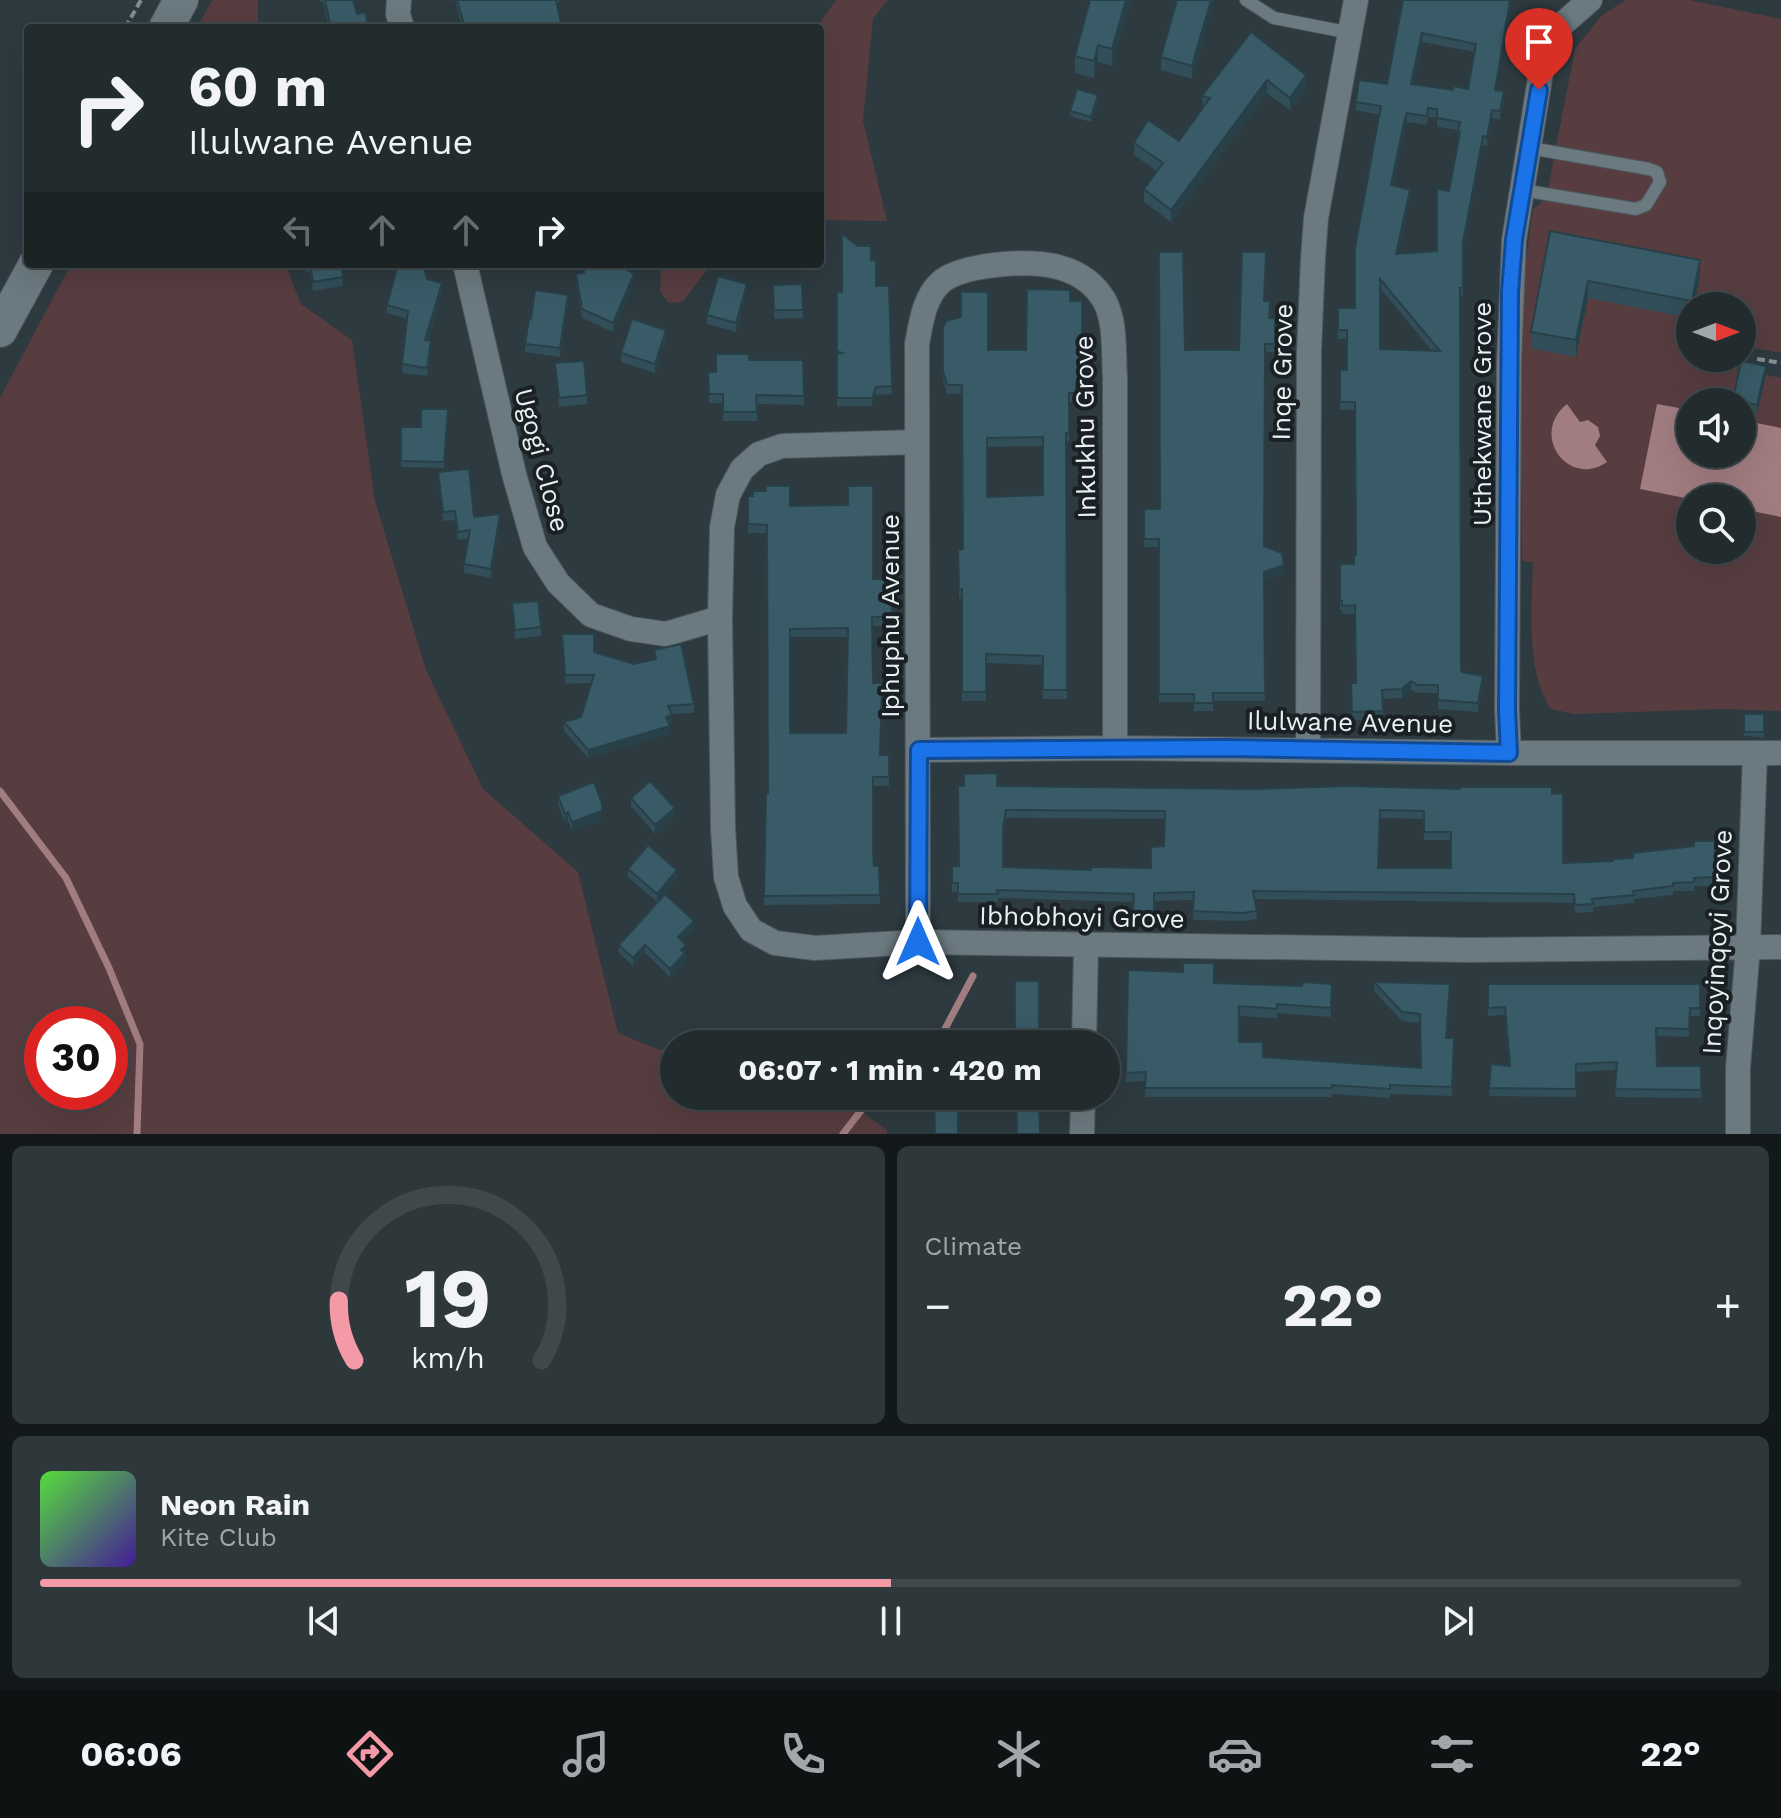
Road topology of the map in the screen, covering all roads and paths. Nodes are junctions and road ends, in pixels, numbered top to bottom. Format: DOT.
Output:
graph roads {
  1 [pos="141,0"];
  2 [pos="181,0"];
  3 [pos="399,0"];
  4 [pos="1246,0"];
  5 [pos="1356,0"];
  6 [pos="1590,0"];
  7 [pos="127,24"];
  8 [pos="168,24"];
  9 [pos="401,24"];
  10 [pos="1351,33"];
  11 [pos="1530,148"];
  12 [pos="1522,190"];
  13 [pos="34,268"];
  14 [pos="466,268"];
  15 [pos="931,292"];
  16 [pos="0,330"];
  17 [pos="1757,359"];
  18 [pos="1781,363"];
  19 [pos="917,442"];
  20 [pos="720,618"];
  21 [pos="1115,748"];
  22 [pos="1308,749"];
  23 [pos="919,750"];
  24 [pos="1509,753"];
  25 [pos="1755,753"];
  26 [pos="1781,753"];
  27 [pos="918,942"];
  28 [pos="1086,946"];
  29 [pos="1748,947"];
  30 [pos="1781,947"];
  31 [pos="1084,1030"];
  32 [pos="1083,1110"];
  33 [pos="1082,1134"];
  34 [pos="1738,1134"];
  1 -- 7 [label="path"];
  2 -- 8 [label="street"];
  3 -- 9 [label="street"];
  4 -- 10 [label="lane"];
  5 -- 10 [label="street, Inqe Grove"];
  6 -- 11 [label="street, Uthekwane Grove"];
  10 -- 22 [label="street, Inqe Grove"];
  11 -- 12 [label="street, Uthekwane Grove"];
  11 -- 12 [label="lane"];
  12 -- 24 [label="street, Uthekwane Grove"];
  13 -- 16 [label="street"];
  14 -- 20 [label="street, Ugogi Close"];
  15 -- 19 [label="street, Iphuphu Avenue"];
  15 -- 21 [label="street, Inkukhu Grove"];
  17 -- 18 [label="path"];
  19 -- 20 [label="street, Ibhobhoyi Grove"];
  19 -- 23 [label="street, Iphuphu Avenue"];
  20 -- 27 [label="street, Ibhobhoyi Grove"];
  21 -- 22 [label="street, Ilulwane Avenue"];
  21 -- 23 [label="street, Ilulwane Avenue"];
  22 -- 24 [label="street, Ilulwane Avenue"];
  23 -- 27 [label="street, Iphuphu Avenue"];
  24 -- 25 [label="street, Ilulwane Avenue"];
  25 -- 26 [label="street, Ilulwane Avenue"];
  25 -- 29 [label="street, Inqoyinqoyi Grove"];
  27 -- 28 [label="street, Ibhobhoyi Grove"];
  28 -- 29 [label="street, Ibhobhoyi Grove"];
  28 -- 31 [label="street"];
  29 -- 30 [label="street, Ibhobhoyi Grove"];
  29 -- 34 [label="street, Inqoyinqoyi Grove"];
  32 -- 33 [label="street"];
}
